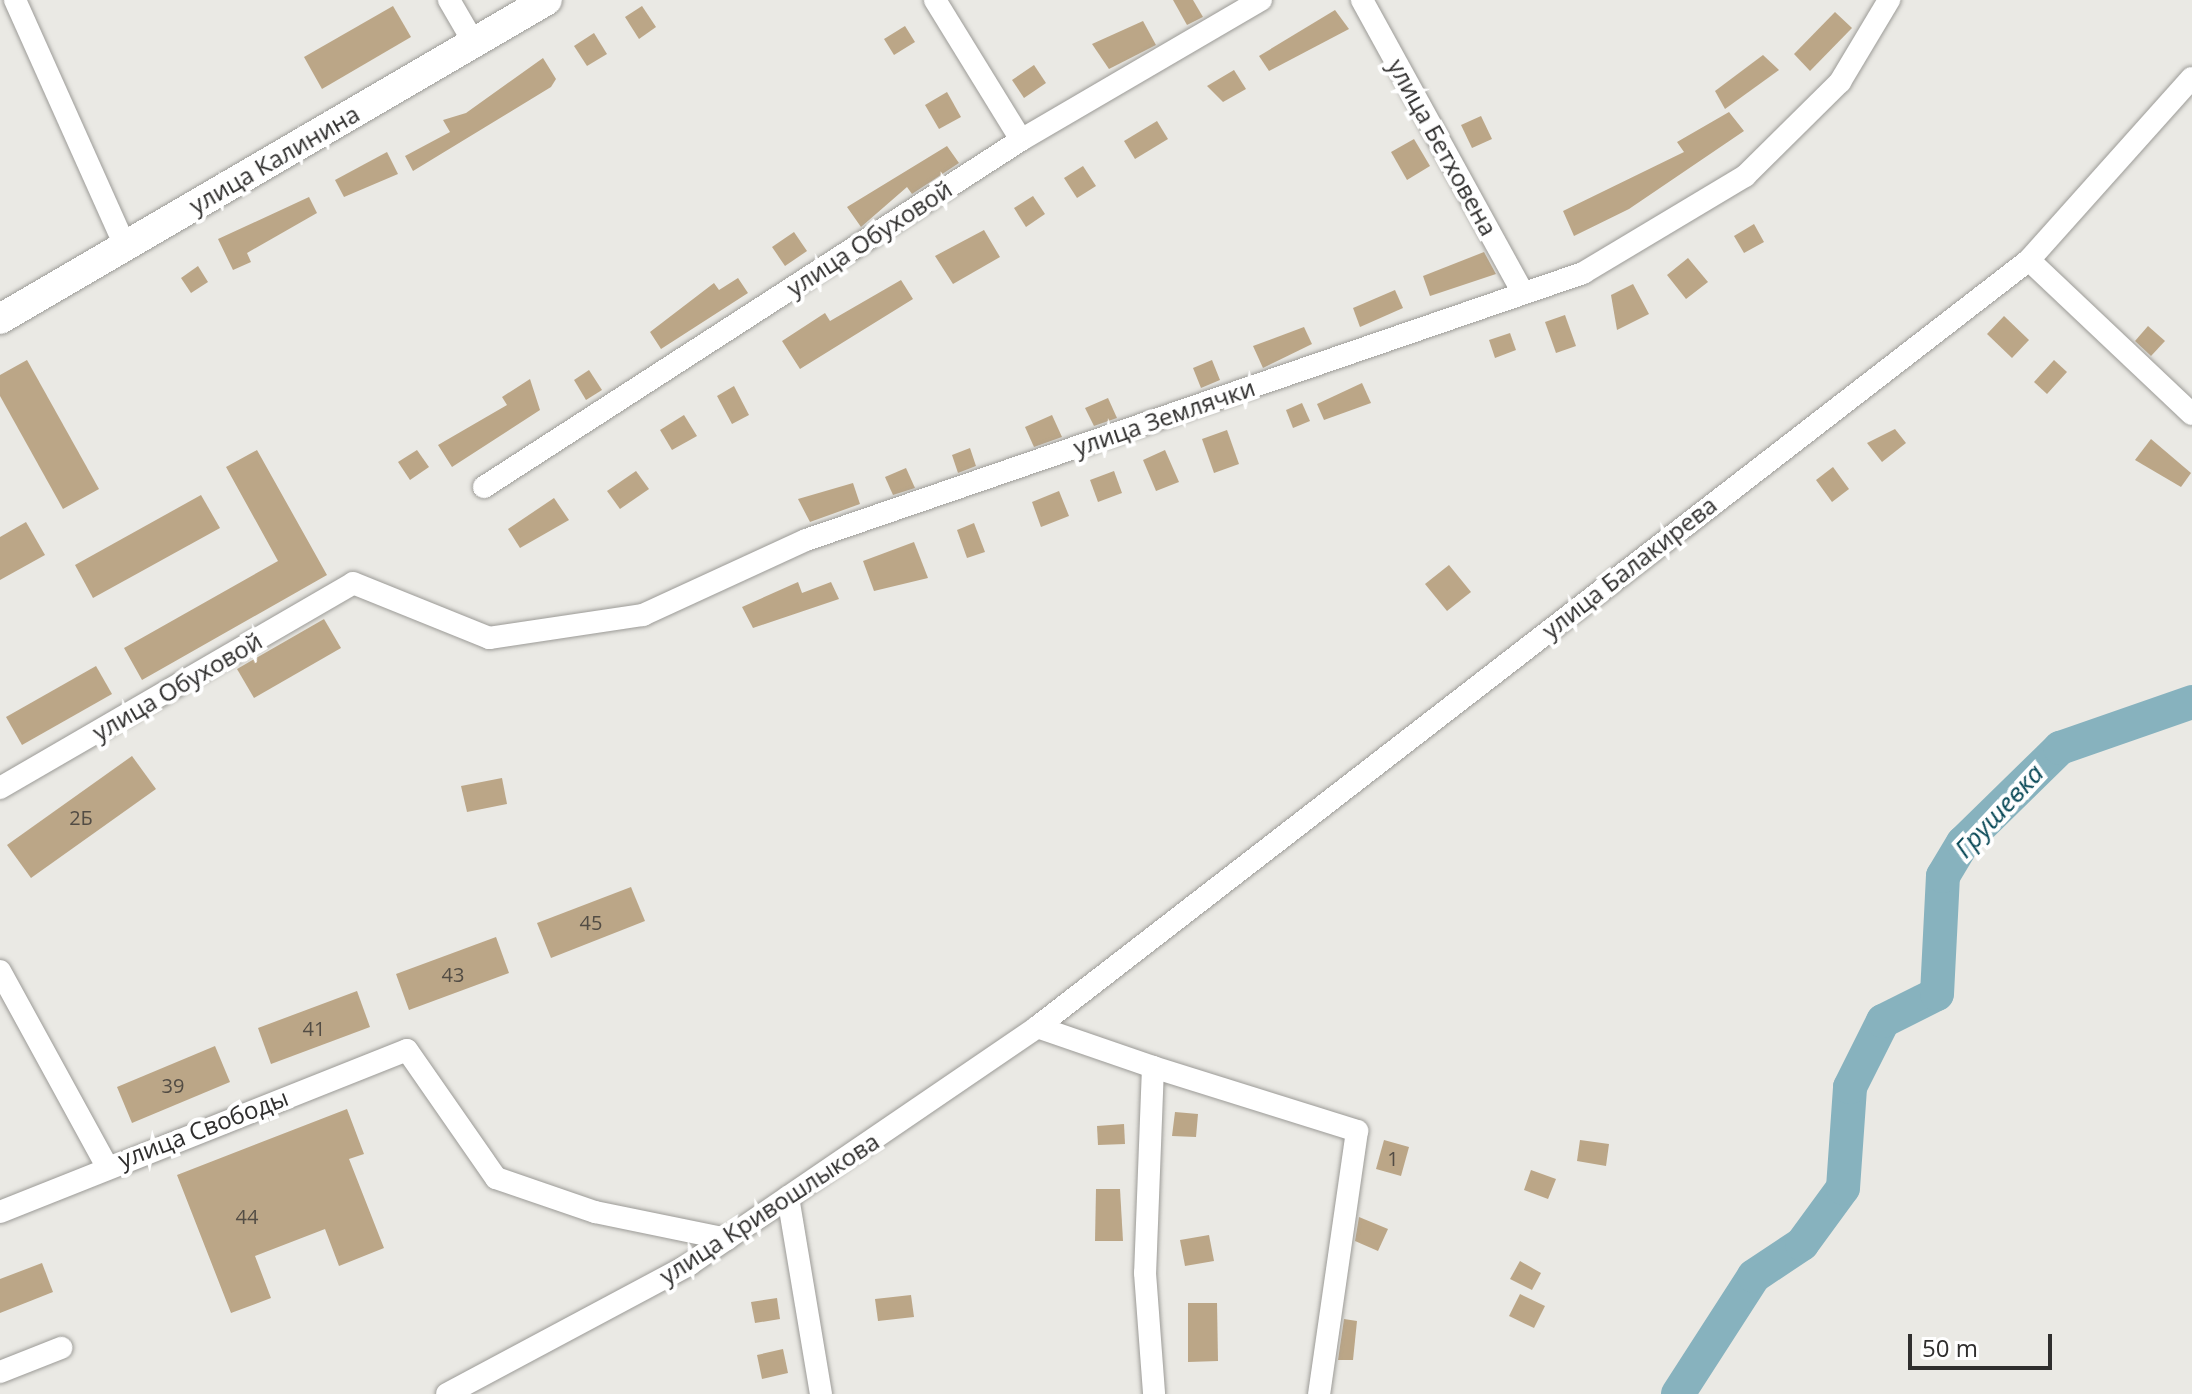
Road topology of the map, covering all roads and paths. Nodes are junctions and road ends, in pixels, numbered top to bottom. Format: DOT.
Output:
graph roads {
  1 [pos="15,0"];
  2 [pos="449,0"];
  3 [pos="547,0"];
  4 [pos="935,0"];
  5 [pos="1261,0"];
  6 [pos="1362,0"];
  7 [pos="1889,0"];
  8 [pos="474,43"];
  9 [pos="2192,78"];
  10 [pos="1021,140"];
  11 [pos="125,246"];
  12 [pos="2029,260"];
  13 [pos="1523,293"];
  14 [pos="0,319"];
  15 [pos="2192,414"];
  16 [pos="484,487"];
  17 [pos="353,583"];
  18 [pos="0,788"];
  19 [pos="0,971"];
  20 [pos="1037,1027"];
  21 [pos="1153,1067"];
  22 [pos="106,1165"];
  23 [pos="788,1197"];
  24 [pos="0,1212"];
  25 [pos="727,1239"];
  26 [pos="61,1348"];
  27 [pos="0,1372"];
  28 [pos="447,1394"];
  29 [pos="821,1394"];
  30 [pos="1154,1394"];
  31 [pos="1319,1394"];
  1 -- 11 [label="street"];
  2 -- 8 [label="street"];
  3 -- 8 [label="street, улица Калинина"];
  4 -- 10 [label="street"];
  5 -- 10 [label="street, улица Обуховой"];
  6 -- 13 [label="street, улица Бетховена"];
  7 -- 13 [label="street, улица Землячки"];
  8 -- 11 [label="street, улица Калинина"];
  9 -- 12 [label="street, улица Балакирева"];
  10 -- 16 [label="street, улица Обуховой"];
  11 -- 14 [label="street, улица Калинина"];
  12 -- 15 [label="street"];
  12 -- 20 [label="street, улица Балакирева"];
  13 -- 17 [label="street, улица Землячки"];
  17 -- 18 [label="street, улица Обуховой"];
  19 -- 22 [label="street"];
  20 -- 21 [label="street"];
  20 -- 23 [label="street, улица Кривошлыкова"];
  21 -- 30 [label="street"];
  21 -- 31 [label="street"];
  22 -- 24 [label="street, улица Свободы"];
  22 -- 25 [label="street, улица Свободы"];
  23 -- 25 [label="street, улица Кривошлыкова"];
  23 -- 29 [label="street"];
  25 -- 28 [label="street, улица Кривошлыкова"];
  26 -- 27 [label="street"];
}
